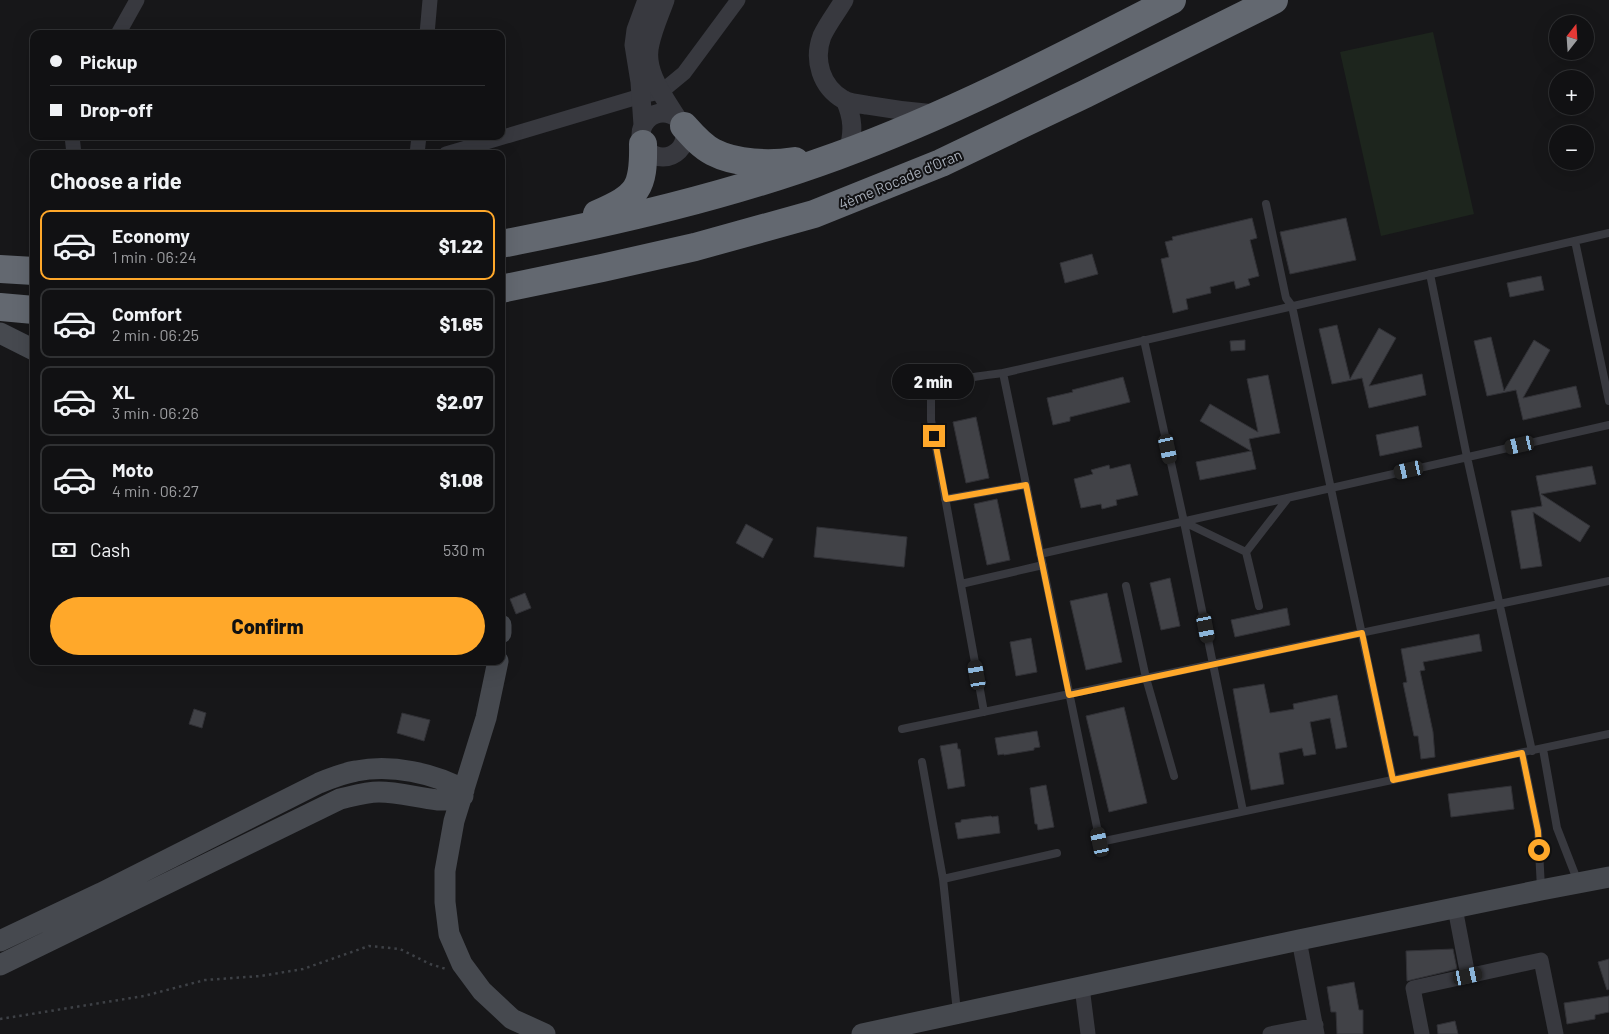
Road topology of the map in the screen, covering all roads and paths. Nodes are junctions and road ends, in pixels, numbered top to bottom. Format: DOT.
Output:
graph roads {
  1 [pos="137,0"];
  2 [pos="430,0"];
  3 [pos="647,0"];
  4 [pos="665,0"];
  5 [pos="738,0"];
  6 [pos="844,0"];
  7 [pos="1172,0"];
  8 [pos="1274,0"];
  9 [pos="120,30"];
  10 [pos="427,30"];
  11 [pos="661,92"];
  12 [pos="641,96"];
  13 [pos="845,100"];
  14 [pos="936,114"];
  15 [pos="680,122"];
  16 [pos="643,135"];
  17 [pos="505,136"];
  18 [pos="493,140"];
  19 [pos="459,150"];
  20 [pos="844,153"];
  21 [pos="1266,204"];
  22 [pos="1609,233"];
  23 [pos="545,236"];
  24 [pos="1575,241"];
  25 [pos="505,243"];
  26 [pos="0,269"];
  27 [pos="30,271"];
  28 [pos="1430,274"];
  29 [pos="505,288"];
  30 [pos="1292,306"];
  31 [pos="0,308"];
  32 [pos="30,310"];
  33 [pos="0,333"];
  34 [pos="1144,340"];
  35 [pos="30,348"];
  36 [pos="1003,373"];
  37 [pos="1609,401"];
  38 [pos="1609,425"];
  39 [pos="1467,457"];
  40 [pos="1026,485"];
  41 [pos="1331,488"];
  42 [pos="1288,498"];
  43 [pos="946,499"];
  44 [pos="1184,522"];
  45 [pos="1246,552"];
  46 [pos="1040,554"];
  47 [pos="1043,565"];
  48 [pos="1609,580"];
  49 [pos="961,584"];
  50 [pos="1126,586"];
  51 [pos="1499,604"];
  52 [pos="1260,606"];
  53 [pos="1362,633"];
  54 [pos="1214,664"];
  55 [pos="497,665"];
  56 [pos="1146,678"];
  57 [pos="1069,695"];
  58 [pos="984,712"];
  59 [pos="902,729"];
  60 [pos="1609,734"];
  61 [pos="1542,748"];
  62 [pos="1532,751"];
  63 [pos="475,753"];
  64 [pos="1522,753"];
  65 [pos="922,762"];
  66 [pos="1174,776"];
  67 [pos="437,778"];
  68 [pos="1393,780"];
  69 [pos="463,793"];
  70 [pos="424,799"];
  71 [pos="1243,811"];
  72 [pos="449,847"];
  73 [pos="1057,853"];
  74 [pos="1609,877"];
  75 [pos="942,879"];
  76 [pos="1578,883"];
  77 [pos="1541,890"];
  78 [pos="1455,908"];
  79 [pos="1299,940"];
  80 [pos="0,941"];
  81 [pos="462,964"];
  82 [pos="0,965"];
  83 [pos="1468,976"];
  84 [pos="1082,987"];
  85 [pos="958,1014"];
  86 [pos="0,1019"];
  87 [pos="1317,1030"];
  88 [pos="545,1034"];
  89 [pos="862,1034"];
  90 [pos="1088,1034"];
  91 [pos="1270,1034"];
  92 [pos="1422,1034"];
  93 [pos="1556,1034"];
  1 -- 9 [label="street"];
  2 -- 10 [label="street"];
  3 -- 12 [label="street"];
  4 -- 11 [label="street"];
  5 -- 11 [label="street"];
  6 -- 13 [label="street"];
  7 -- 14 [label="highway"];
  8 -- 29 [label="highway, 4ème Rocade d'Oran"];
  11 -- 12 [label="street"];
  11 -- 15 [label="street"];
  12 -- 16 [label="street"];
  12 -- 17 [label="street"];
  13 -- 14 [label="street"];
  13 -- 20 [label="street"];
  14 -- 20 [label="highway"];
  15 -- 16 [label="street"];
  15 -- 16 [label="street"];
  15 -- 20 [label="highway"];
  16 -- 23 [label="highway"];
  18 -- 19 [label="street"];
  20 -- 23 [label="highway"];
  21 -- 30 [label="lane"];
  22 -- 24 [label="lane"];
  23 -- 25 [label="highway"];
  24 -- 28 [label="lane"];
  24 -- 37 [label="lane"];
  26 -- 27 [label="highway"];
  28 -- 30 [label="lane"];
  28 -- 39 [label="lane"];
  30 -- 34 [label="lane"];
  30 -- 41 [label="lane"];
  31 -- 32 [label="highway"];
  33 -- 35 [label="main road"];
  34 -- 36 [label="lane"];
  34 -- 44 [label="lane"];
  36 -- 40 [label="lane"];
  36 -- 43 [label="lane"];
  38 -- 39 [label="lane"];
  39 -- 41 [label="lane"];
  39 -- 51 [label="lane"];
  40 -- 43 [label="lane"];
  40 -- 46 [label="lane"];
  41 -- 42 [label="lane"];
  41 -- 53 [label="lane"];
  42 -- 44 [label="lane"];
  42 -- 45 [label="lane"];
  43 -- 49 [label="lane"];
  44 -- 45 [label="lane"];
  44 -- 46 [label="lane"];
  44 -- 54 [label="lane"];
  45 -- 52 [label="lane"];
  46 -- 47 [label="lane"];
  47 -- 49 [label="lane"];
  47 -- 57 [label="lane"];
  48 -- 51 [label="lane"];
  49 -- 58 [label="lane"];
  50 -- 56 [label="lane"];
  51 -- 53 [label="lane"];
  51 -- 62 [label="lane"];
  53 -- 54 [label="lane"];
  53 -- 68 [label="lane"];
  54 -- 56 [label="lane"];
  54 -- 71 [label="lane"];
  55 -- 63 [label="main road"];
  56 -- 57 [label="lane"];
  56 -- 66 [label="lane"];
  57 -- 58 [label="lane"];
  57 -- 71 [label="lane"];
  58 -- 59 [label="lane"];
  60 -- 61 [label="lane"];
  61 -- 62 [label="lane"];
  61 -- 76 [label="lane"];
  62 -- 64 [label="lane"];
  63 -- 67 [label="main road"];
  63 -- 69 [label="main road"];
  64 -- 68 [label="lane"];
  64 -- 77 [label="lane"];
  65 -- 75 [label="lane"];
  67 -- 69 [label="main road"];
  67 -- 80 [label="main road"];
  68 -- 71 [label="lane"];
  69 -- 70 [label="main road"];
  69 -- 72 [label="main road"];
  70 -- 72 [label="main road"];
  70 -- 82 [label="main road"];
  72 -- 81 [label="main road"];
  73 -- 75 [label="lane"];
  74 -- 76 [label="main road"];
  75 -- 85 [label="lane"];
  76 -- 77 [label="main road"];
  77 -- 78 [label="main road"];
  78 -- 79 [label="main road"];
  78 -- 83 [label="street"];
  79 -- 84 [label="main road"];
  79 -- 87 [label="street"];
  81 -- 86 [label="path"];
  81 -- 88 [label="main road"];
  83 -- 92 [label="street"];
  83 -- 93 [label="street"];
  84 -- 85 [label="main road"];
  84 -- 90 [label="street"];
  85 -- 89 [label="main road"];
  87 -- 91 [label="street"];
}
